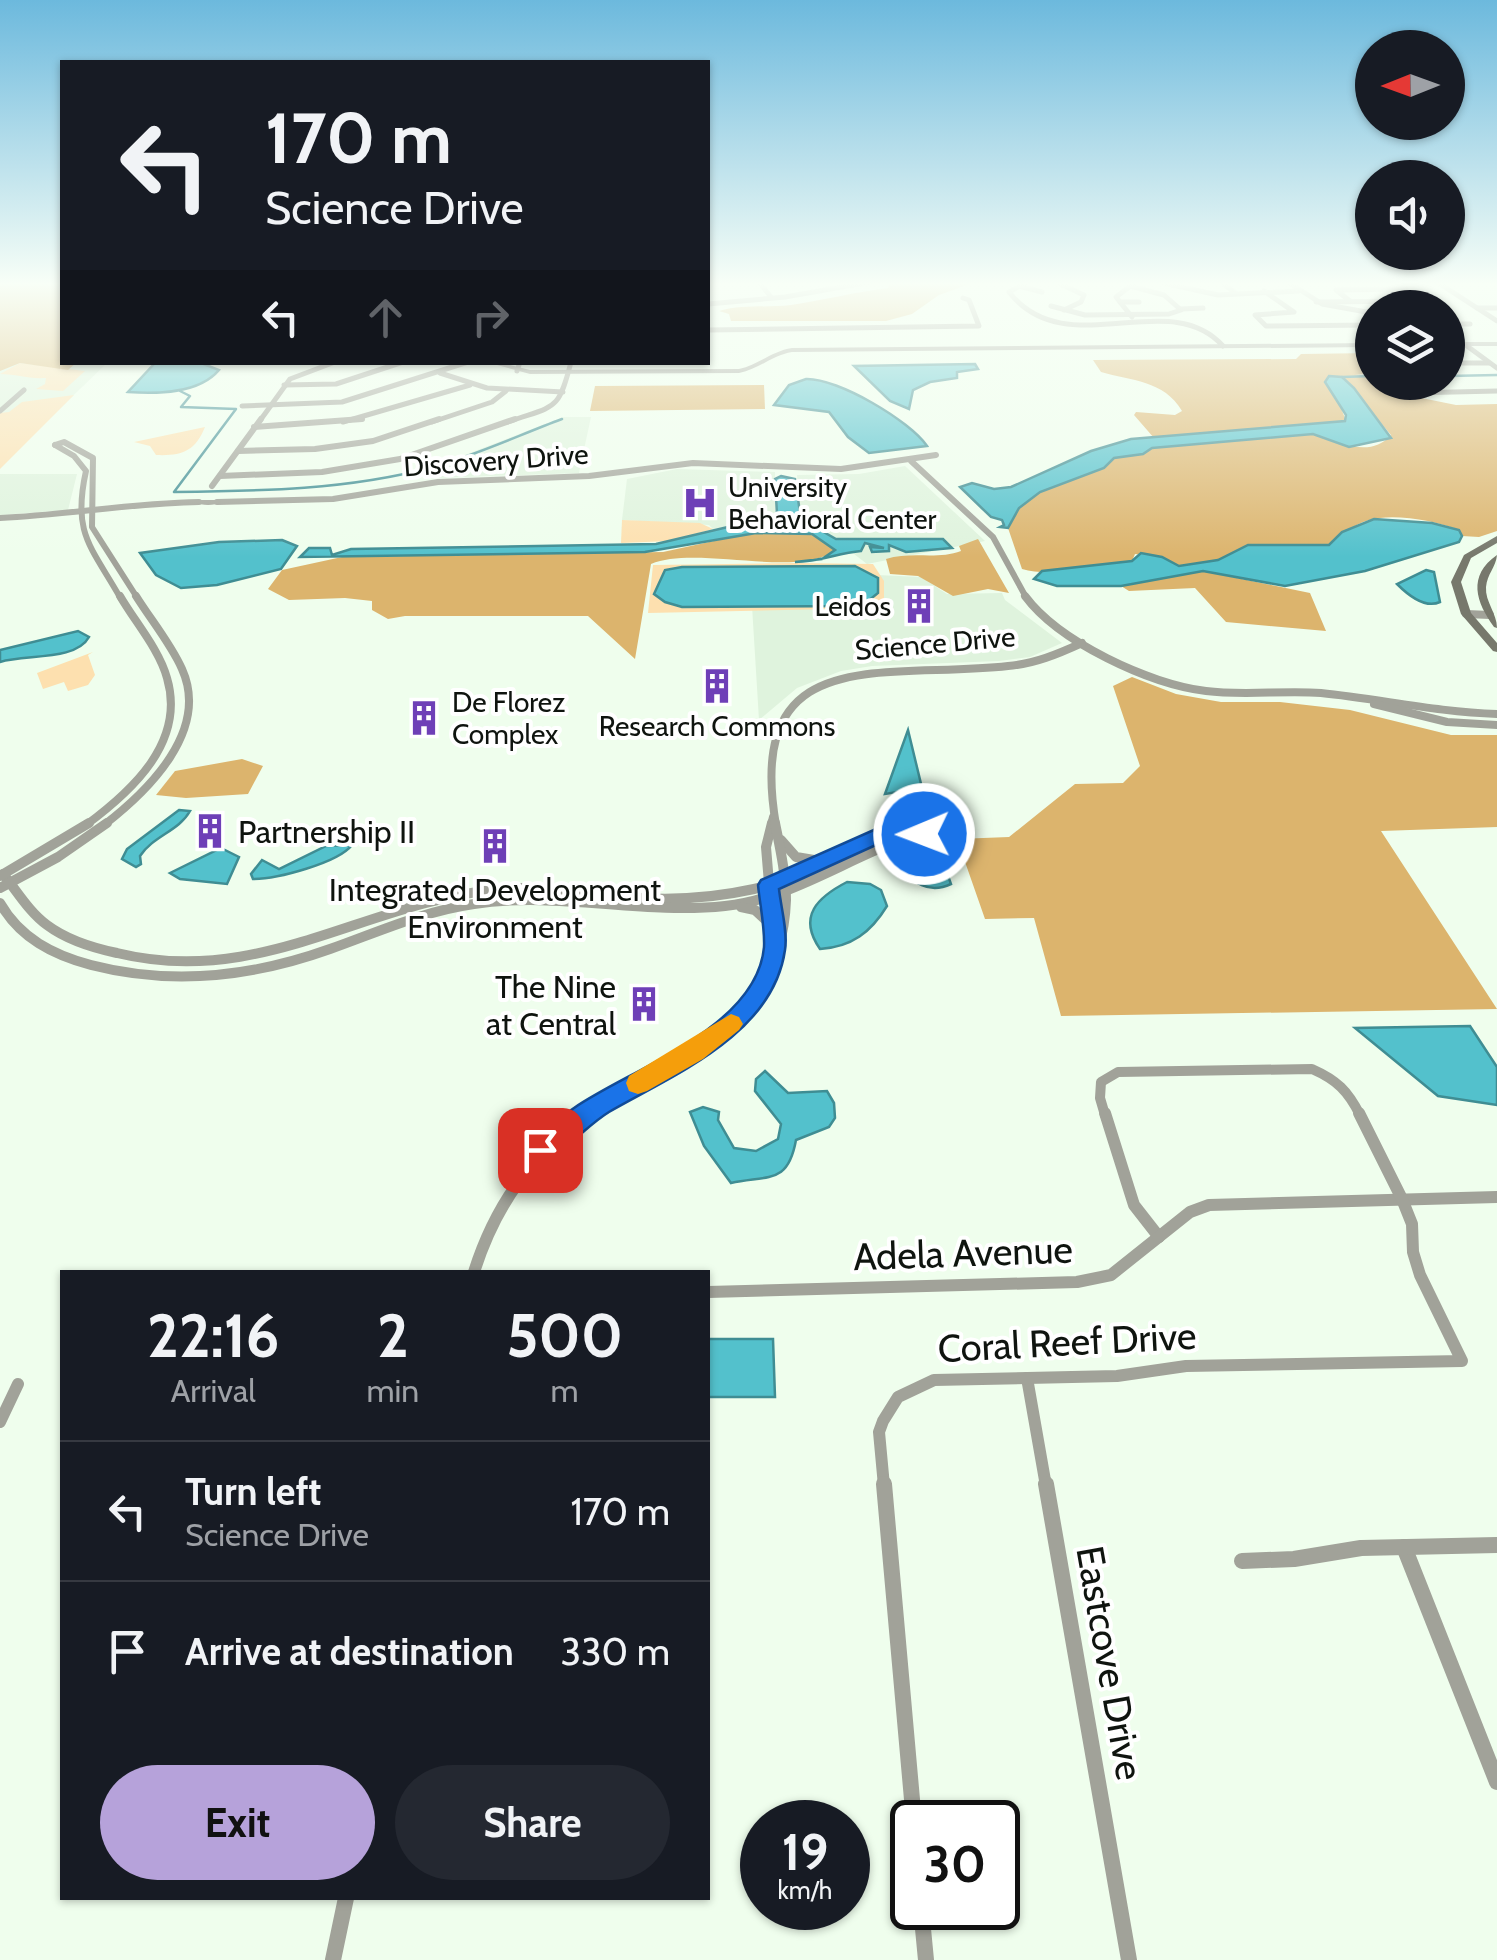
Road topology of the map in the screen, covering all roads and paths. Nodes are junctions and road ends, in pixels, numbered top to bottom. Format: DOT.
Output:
graph roads {
  1 [pos="302,373"];
  2 [pos="368,373"];
  3 [pos="434,373"];
  4 [pos="442,373"];
  5 [pos="568,373"];
  6 [pos="284,385"];
  7 [pos="470,385"];
  8 [pos="24,390"];
  9 [pos="1497,390"];
  10 [pos="506,391"];
  11 [pos="1465,391"];
  12 [pos="563,392"];
  13 [pos="242,406"];
  14 [pos="270,406"];
  15 [pos="0,411"];
  16 [pos="254,427"];
  17 [pos="466,438"];
  18 [pos="481,446"];
  19 [pos="238,450"];
  20 [pos="936,456"];
  21 [pos="911,460"];
  22 [pos="220,476"];
  23 [pos="212,486"];
  24 [pos="199,502"];
  25 [pos="217,502"];
  26 [pos="83,512"];
  27 [pos="0,518"];
  28 [pos="1497,539"];
  29 [pos="1497,558"];
  30 [pos="1466,614"];
  31 [pos="1490,615"];
  32 [pos="1497,626"];
  33 [pos="1064,632"];
  34 [pos="1082,643"];
  35 [pos="1497,649"];
  36 [pos="1064,652"];
  37 [pos="1102,655"];
  38 [pos="1359,698"];
  39 [pos="1497,714"];
  40 [pos="1497,725"];
  41 [pos="152,761"];
  42 [pos="166,762"];
  43 [pos="773,816"];
  44 [pos="780,840"];
  45 [pos="826,861"];
  46 [pos="4,880"];
  47 [pos="783,886"];
  48 [pos="769,891"];
  49 [pos="519,894"];
  50 [pos="0,903"];
  51 [pos="730,906"];
  52 [pos="771,925"];
  53 [pos="775,949"];
  54 [pos="260,962"];
  55 [pos="1497,1197"];
  56 [pos="1402,1199"];
  57 [pos="1159,1237"];
  58 [pos="475,1270"];
  59 [pos="710,1292"];
  60 [pos="1027,1378"];
  61 [pos="18,1384"];
  62 [pos="0,1422"];
  63 [pos="1497,1545"];
  64 [pos="1404,1547"];
  65 [pos="1242,1560"];
  66 [pos="1495,1773"];
  67 [pos="912,1800"];
  68 [pos="346,1900"];
  69 [pos="923,1930"];
  70 [pos="334,1960"];
  71 [pos="926,1960"];
  72 [pos="1130,1960"];
  1 -- 6 [label="street"];
  2 -- 6 [label="street"];
  3 -- 14 [label="street"];
  4 -- 7 [label="street"];
  5 -- 12 [label="street"];
  6 -- 14 [label="street"];
  7 -- 10 [label="street"];
  7 -- 16 [label="street"];
  8 -- 15 [label="street"];
  9 -- 11 [label="street"];
  10 -- 12 [label="street"];
  10 -- 19 [label="street"];
  12 -- 17 [label="street"];
  13 -- 14 [label="street"];
  14 -- 16 [label="street"];
  16 -- 19 [label="street"];
  17 -- 18 [label="street"];
  17 -- 22 [label="street"];
  19 -- 22 [label="street"];
  20 -- 21 [label="street, Discovery Drive"];
  21 -- 25 [label="street, Discovery Drive"];
  21 -- 33 [label="street"];
  22 -- 23 [label="street"];
  24 -- 25 [label="street, Discovery Drive"];
  24 -- 26 [label="street, Discovery Drive"];
  26 -- 26 [label="street"];
  26 -- 27 [label="street, Discovery Drive"];
  26 -- 41 [label="street"];
  26 -- 42 [label="street"];
  28 -- 30 [label="main road"];
  29 -- 31 [label="main road"];
  30 -- 31 [label="street"];
  30 -- 35 [label="main road"];
  31 -- 32 [label="main road"];
  33 -- 34 [label="street"];
  33 -- 36 [label="street"];
  34 -- 36 [label="street, Science Drive"];
  34 -- 37 [label="street"];
  36 -- 37 [label="street"];
  36 -- 43 [label="street, Science Drive"];
  37 -- 38 [label="street"];
  38 -- 39 [label="street"];
  38 -- 40 [label="street"];
  41 -- 42 [label="street"];
  41 -- 46 [label="street"];
  42 -- 46 [label="street"];
  43 -- 44 [label="street, Science Drive"];
  43 -- 48 [label="street, Science Drive"];
  44 -- 45 [label="street"];
  44 -- 47 [label="street, Science Drive"];
  45 -- 47 [label="street"];
  45 -- 47 [label="street"];
  46 -- 54 [label="street"];
  47 -- 48 [label="street"];
  47 -- 53 [label="street, Science Drive"];
  48 -- 49 [label="street"];
  48 -- 51 [label="street"];
  48 -- 52 [label="street, Science Drive"];
  49 -- 51 [label="street"];
  49 -- 54 [label="street"];
  50 -- 54 [label="street"];
  51 -- 52 [label="street"];
  52 -- 53 [label="street, Science Drive"];
  53 -- 58 [label="street, Science Drive"];
  55 -- 56 [label="street, Adela Avenue"];
  56 -- 57 [label="street, Adela Avenue"];
  56 -- 57 [label="street"];
  56 -- 60 [label="street, Coral Reef Drive"];
  57 -- 59 [label="street, Adela Avenue"];
  60 -- 67 [label="street, Coral Reef Drive"];
  60 -- 72 [label="street, Eastcove Drive"];
  61 -- 62 [label="street"];
  63 -- 64 [label="street"];
  64 -- 65 [label="street"];
  64 -- 66 [label="street"];
  68 -- 70 [label="street"];
  69 -- 71 [label="street"];
}
